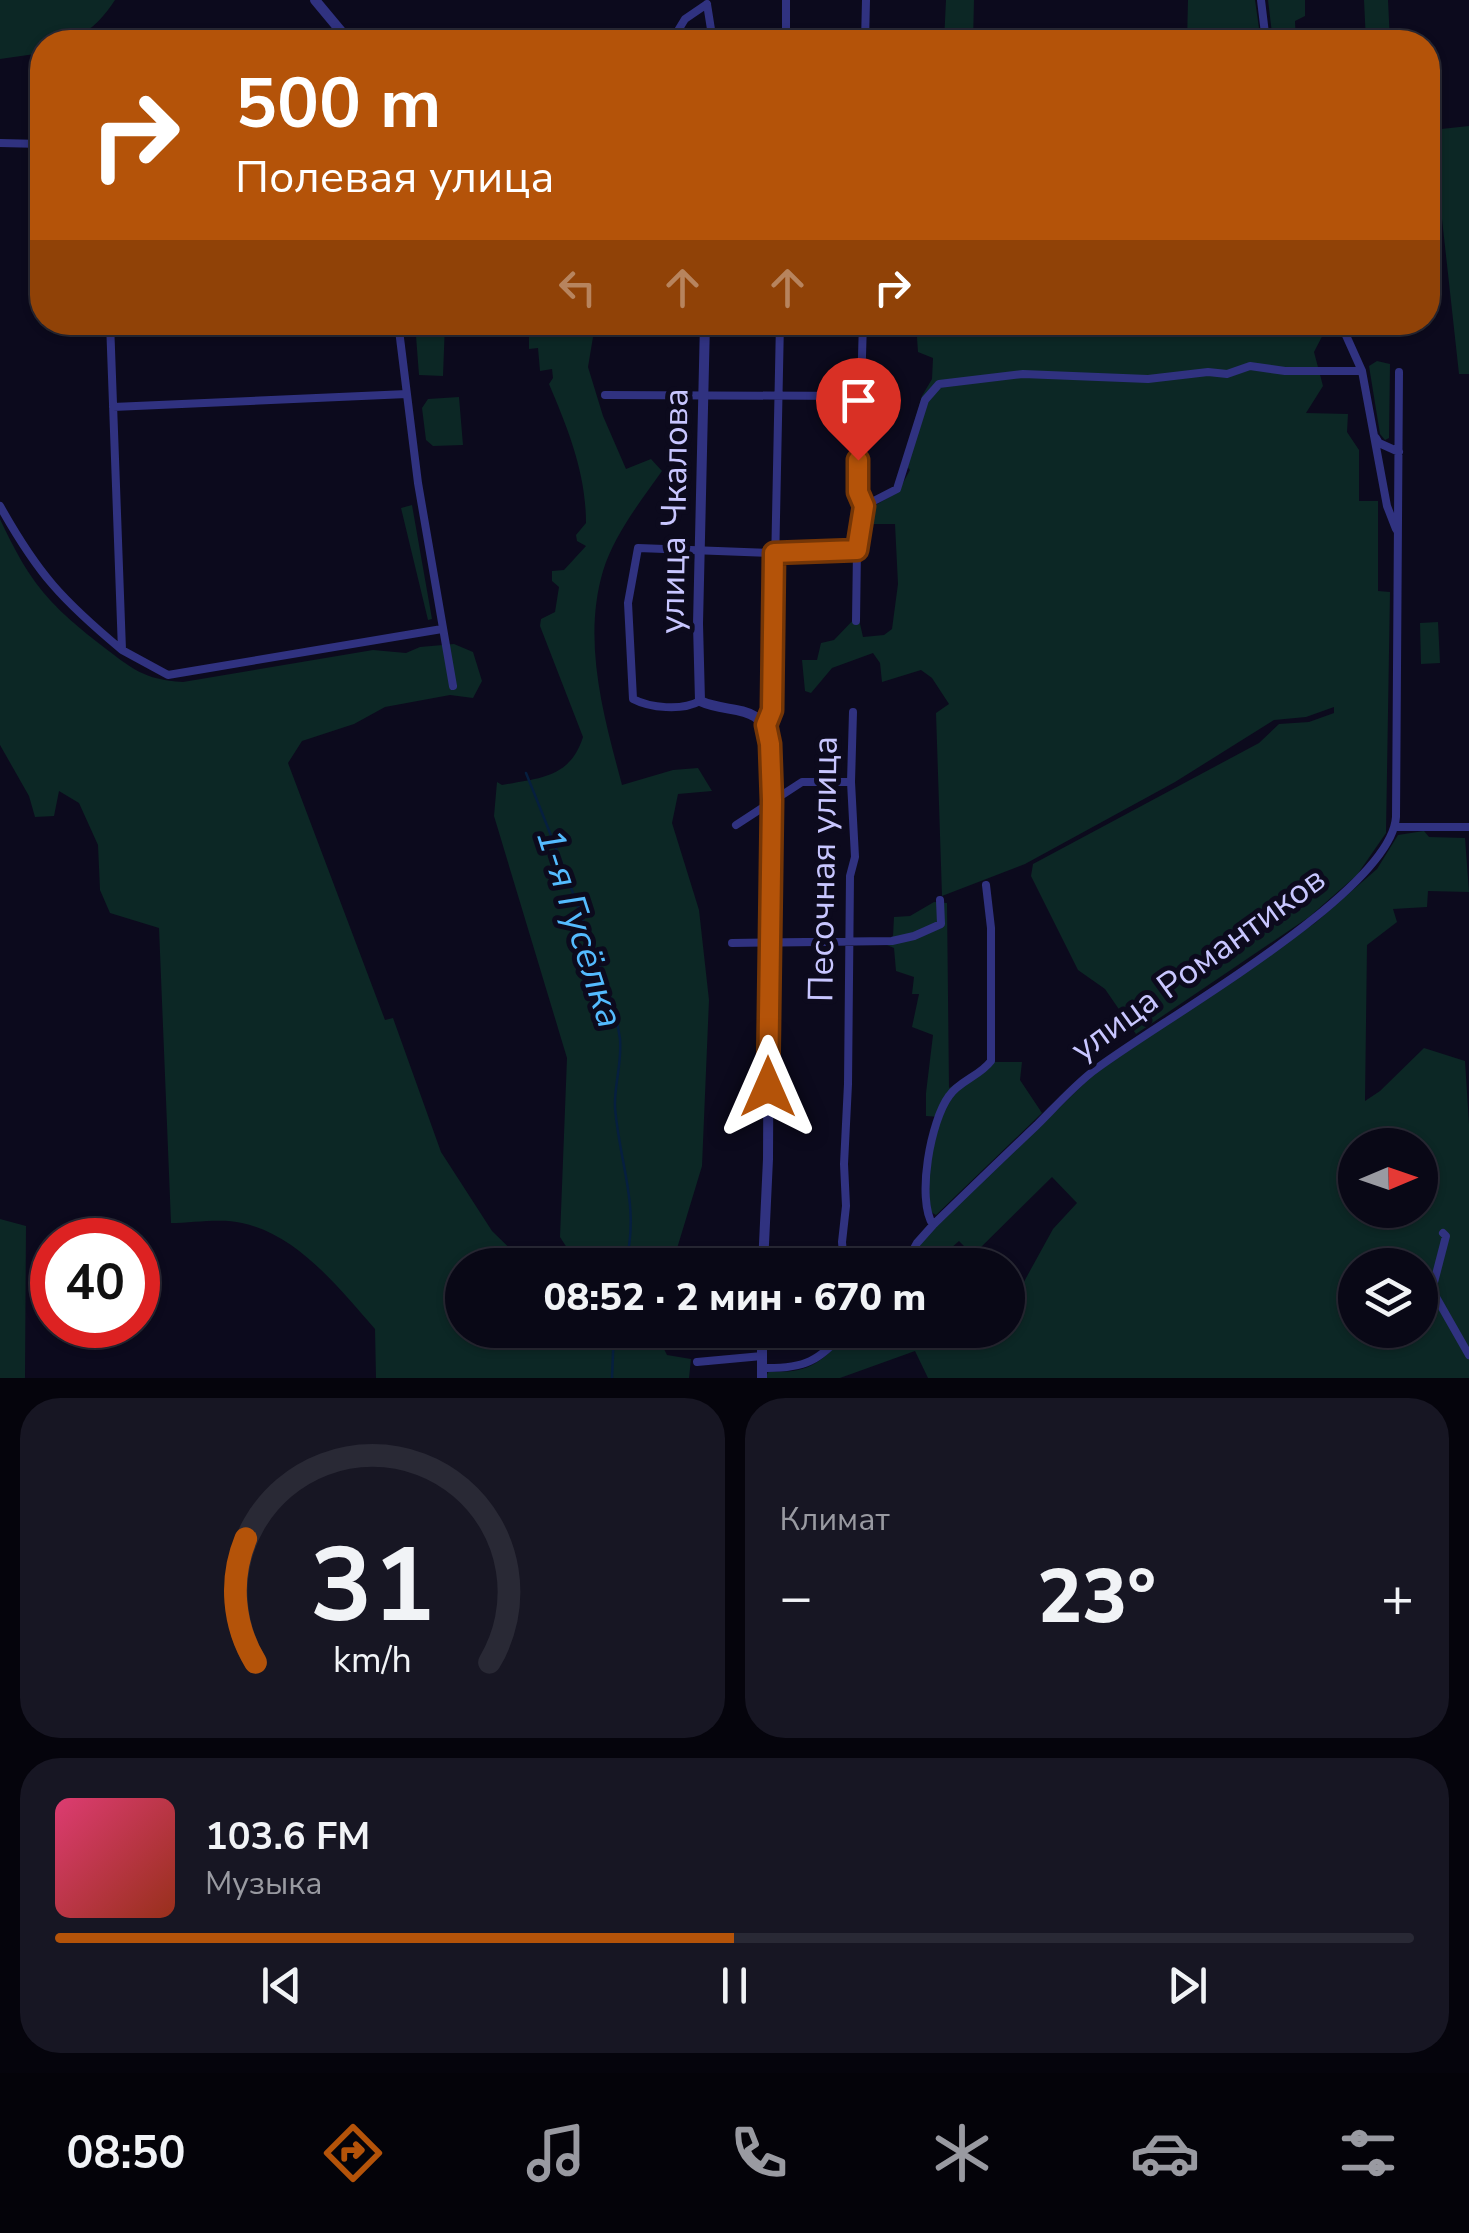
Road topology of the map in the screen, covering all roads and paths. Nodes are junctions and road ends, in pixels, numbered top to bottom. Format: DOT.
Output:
graph roads {
  1 [pos="315,0"];
  2 [pos="786,0"];
  3 [pos="866,0"];
  4 [pos="1260,0"];
  5 [pos="707,2"];
  6 [pos="340,30"];
  7 [pos="679,30"];
  8 [pos="711,30"];
  9 [pos="786,30"];
  10 [pos="865,30"];
  11 [pos="1264,30"];
  12 [pos="0,143"];
  13 [pos="30,144"];
  14 [pos="110,335"];
  15 [pos="400,335"];
  16 [pos="704,335"];
  17 [pos="780,335"];
  18 [pos="862,335"];
  19 [pos="1346,335"];
  20 [pos="1362,372"];
  21 [pos="1399,372"];
  22 [pos="407,394"];
  23 [pos="703,394"];
  24 [pos="605,395"];
  25 [pos="780,396"];
  26 [pos="859,396"];
  27 [pos="113,407"];
  28 [pos="1374,434"];
  29 [pos="1399,452"];
  30 [pos="0,506"];
  31 [pos="864,506"];
  32 [pos="1398,532"];
  33 [pos="701,550"];
  34 [pos="857,550"];
  35 [pos="774,553"];
  36 [pos="856,621"];
  37 [pos="442,629"];
  38 [pos="122,650"];
  39 [pos="453,686"];
  40 [pos="700,702"];
  41 [pos="853,712"];
  42 [pos="766,725"];
  43 [pos="851,782"];
  44 [pos="772,800"];
  45 [pos="736,825"];
  46 [pos="1395,827"];
  47 [pos="1469,827"];
  48 [pos="986,885"];
  49 [pos="940,900"];
  50 [pos="850,942"];
  51 [pos="732,943"];
  52 [pos="768,943"];
  53 [pos="933,1225"];
  54 [pos="1443,1233"];
  55 [pos="764,1248"];
  56 [pos="843,1248"];
  57 [pos="914,1248"];
  58 [pos="830,1348"];
  59 [pos="1469,1355"];
  60 [pos="697,1362"];
  61 [pos="762,1368"];
  1 -- 6 [label="street"];
  2 -- 9 [label="street"];
  3 -- 10 [label="street"];
  4 -- 11 [label="street"];
  5 -- 7 [label="street"];
  5 -- 8 [label="street"];
  12 -- 13 [label="street"];
  14 -- 27 [label="street"];
  15 -- 22 [label="street"];
  16 -- 23 [label="street, улица Чкалова"];
  17 -- 25 [label="street"];
  18 -- 26 [label="street"];
  19 -- 20 [label="street"];
  20 -- 28 [label="street"];
  20 -- 31 [label="street"];
  21 -- 29 [label="street"];
  22 -- 27 [label="street"];
  22 -- 37 [label="street"];
  23 -- 24 [label="street"];
  23 -- 25 [label="street"];
  23 -- 33 [label="street, улица Чкалова"];
  25 -- 26 [label="street"];
  25 -- 35 [label="street"];
  26 -- 31 [label="street"];
  27 -- 38 [label="street"];
  28 -- 29 [label="street"];
  28 -- 32 [label="street"];
  29 -- 32 [label="street"];
  30 -- 38 [label="street"];
  31 -- 34 [label="street"];
  32 -- 46 [label="street"];
  33 -- 35 [label="street"];
  33 -- 40 [label="street, улица Чкалова"];
  33 -- 40 [label="street"];
  34 -- 35 [label="street"];
  34 -- 36 [label="street"];
  35 -- 42 [label="street"];
  37 -- 38 [label="street"];
  37 -- 39 [label="street"];
  40 -- 42 [label="street"];
  41 -- 43 [label="street, Песочная улица"];
  42 -- 44 [label="street"];
  43 -- 44 [label="street"];
  43 -- 50 [label="street, Песочная улица"];
  44 -- 45 [label="street"];
  44 -- 52 [label="street"];
  46 -- 47 [label="street"];
  46 -- 53 [label="street, улица Романтиков"];
  48 -- 53 [label="street"];
  49 -- 50 [label="street"];
  50 -- 52 [label="street"];
  50 -- 56 [label="street, Песочная улица"];
  51 -- 52 [label="street"];
  52 -- 55 [label="street"];
  53 -- 57 [label="street, улица Романтиков"];
  54 -- 59 [label="street"];
  58 -- 61 [label="street"];
  60 -- 61 [label="street"];
}
